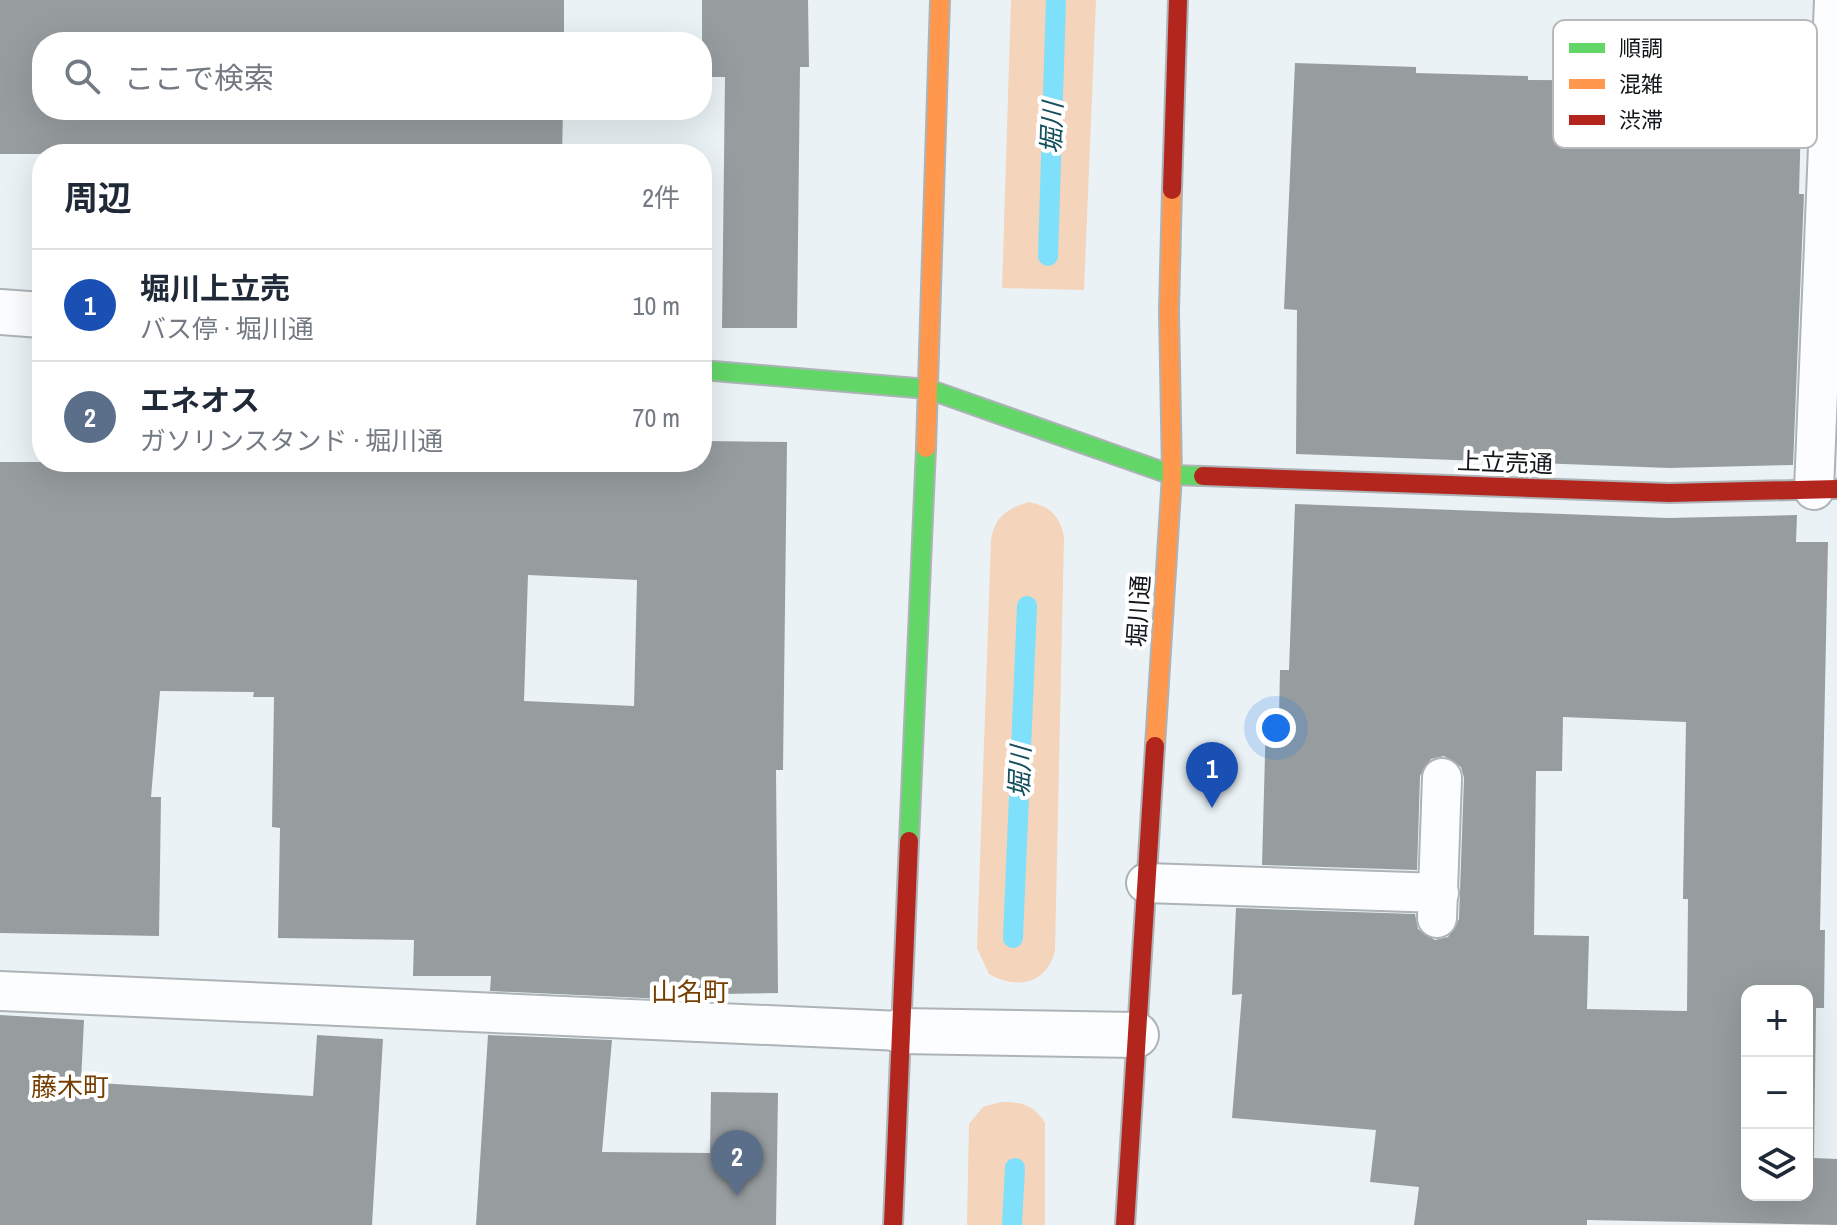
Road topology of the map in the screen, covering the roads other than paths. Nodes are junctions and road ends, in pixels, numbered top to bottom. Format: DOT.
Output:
graph roads {
  1 [pos="940,0"];
  2 [pos="1178,0"];
  3 [pos="1834,0"];
  4 [pos="0,312"];
  5 [pos="32,314"];
  6 [pos="712,371"];
  7 [pos="928,389"];
  8 [pos="1172,475"];
  9 [pos="1826,489"];
  10 [pos="1442,778"];
  11 [pos="1146,883"];
  12 [pos="0,991"];
  13 [pos="901,1031"];
  14 [pos="1136,1035"];
  15 [pos="893,1225"];
  16 [pos="1125,1225"];
  1 -- 7 [label="main road"];
  2 -- 8 [label="main road, 堀川通"];
  3 -- 9 [label="lane"];
  4 -- 5 [label="street"];
  6 -- 7 [label="main road, 上立売通"];
  7 -- 8 [label="main road, 上立売通"];
  7 -- 13 [label="main road"];
  8 -- 9 [label="main road, 上立売通"];
  8 -- 11 [label="main road, 堀川通"];
  10 -- 11 [label="lane"];
  11 -- 14 [label="main road, 堀川通"];
  12 -- 13 [label="lane"];
  13 -- 14 [label="street"];
  13 -- 15 [label="main road"];
  14 -- 16 [label="main road, 堀川通"];
}
